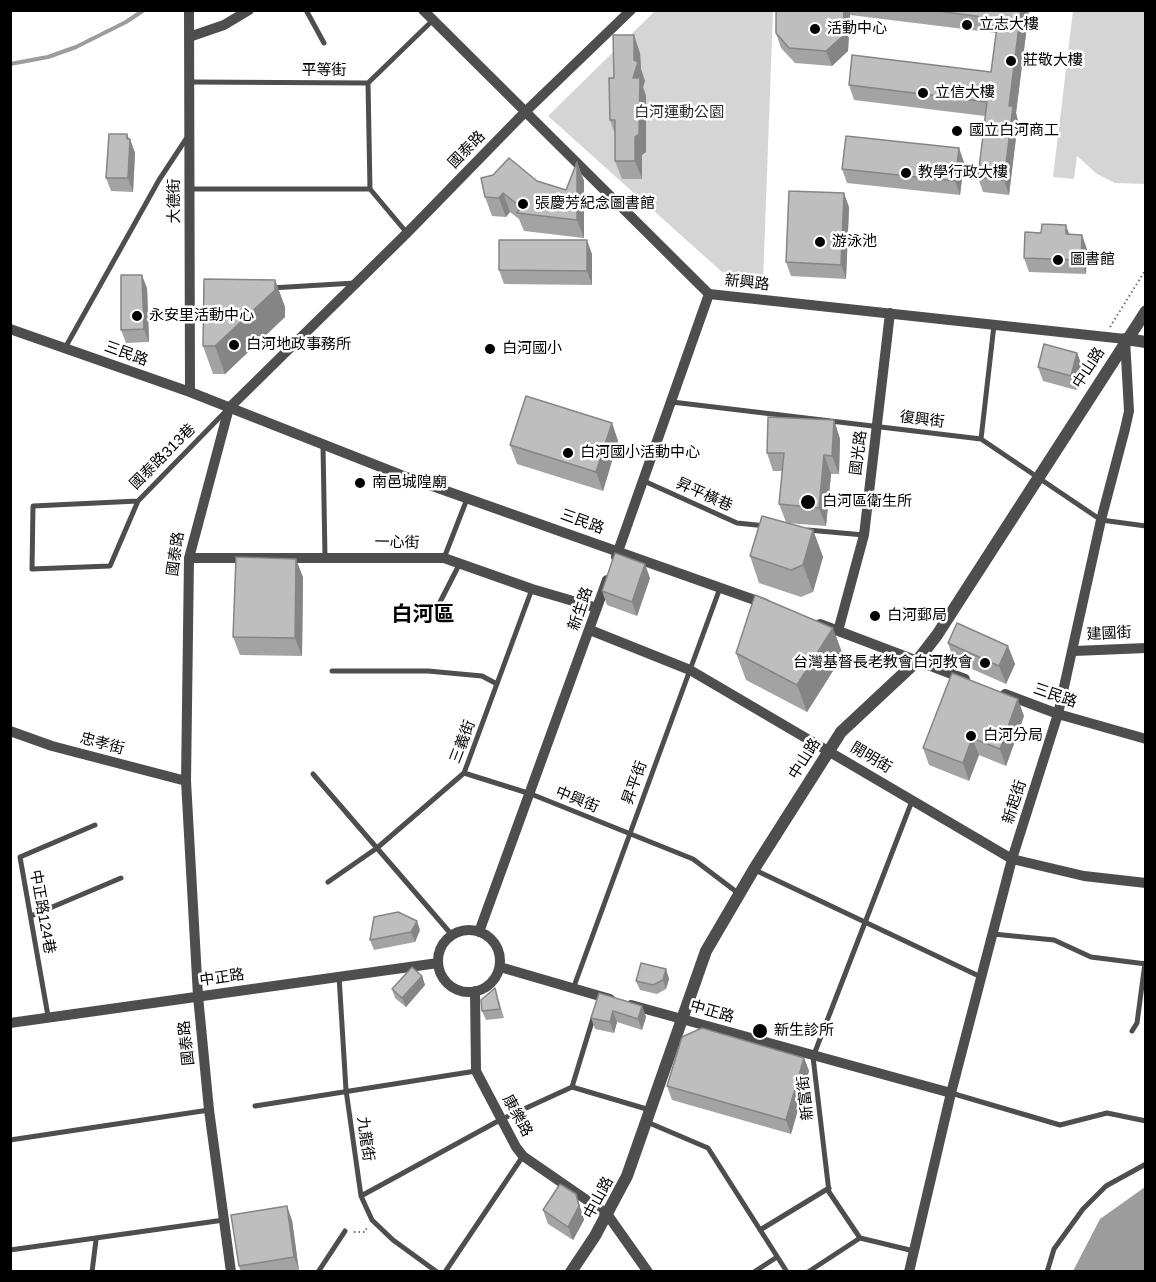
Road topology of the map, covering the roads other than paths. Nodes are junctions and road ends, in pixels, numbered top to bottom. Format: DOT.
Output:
graph roads {
  1 [pos="189,10"];
  2 [pos="249,10"];
  3 [pos="306,10"];
  4 [pos="423,10"];
  5 [pos="631,10"];
  6 [pos="433,20"];
  7 [pos="189,37"];
  8 [pos="324,43"];
  9 [pos="190,82"];
  10 [pos="368,83"];
  11 [pos="525,112"];
  12 [pos="190,133"];
  13 [pos="190,189"];
  14 [pos="370,189"];
  15 [pos="407,233"];
  16 [pos="357,283"];
  17 [pos="263,288"];
  18 [pos="709,294"];
  19 [pos="1146,311"];
  20 [pos="890,312"];
  21 [pos="994,325"];
  22 [pos="10,329"];
  23 [pos="1125,339"];
  24 [pos="1146,342"];
  25 [pos="65,348"];
  26 [pos="190,392"];
  27 [pos="672,402"];
  28 [pos="229,408"];
  29 [pos="878,426"];
  30 [pos="981,439"];
  31 [pos="323,446"];
  32 [pos="1038,477"];
  33 [pos="644,481"];
  34 [pos="468,497"];
  35 [pos="138,501"];
  36 [pos="1101,520"];
  37 [pos="771,526"];
  38 [pos="1146,526"];
  39 [pos="806,530"];
  40 [pos="864,536"];
  41 [pos="618,551"];
  42 [pos="325,557"];
  43 [pos="189,558"];
  44 [pos="444,558"];
  45 [pos="460,563"];
  46 [pos="721,587"];
  47 [pos="532,589"];
  48 [pos="439,604"];
  49 [pos="774,607"];
  50 [pos="597,608"];
  51 [pos="806,619"];
  52 [pos="590,630"];
  53 [pos="838,630"];
  54 [pos="1146,648"];
  55 [pos="1074,651"];
  56 [pos="917,661"];
  57 [pos="690,670"];
  58 [pos="332,671"];
  59 [pos="971,681"];
  60 [pos="497,684"];
  61 [pos="993,690"];
  62 [pos="1058,714"];
  63 [pos="10,731"];
  64 [pos="1146,739"];
  65 [pos="828,749"];
  66 [pos="464,773"];
  67 [pos="313,774"];
  68 [pos="186,782"];
  69 [pos="531,794"];
  70 [pos="913,800"];
  71 [pos="95,825"];
  72 [pos="629,834"];
  73 [pos="377,848"];
  74 [pos="1012,860"];
  75 [pos="754,869"];
  76 [pos="121,878"];
  77 [pos="328,882"];
  78 [pos="1146,882"];
  79 [pos="740,894"];
  80 [pos="31,916"];
  81 [pos="866,922"];
  82 [pos="479,932"];
  83 [pos="993,934"];
  84 [pos="452,935"];
  85 [pos="438,963"];
  86 [pos="1145,963"];
  87 [pos="500,967"];
  88 [pos="339,976"];
  89 [pos="981,977"];
  90 [pos="573,989"];
  91 [pos="475,991"];
  92 [pos="198,996"];
  93 [pos="600,996"];
  94 [pos="48,1016"];
  95 [pos="681,1019"];
  96 [pos="10,1023"];
  97 [pos="1132,1031"];
  98 [pos="813,1057"];
  99 [pos="476,1071"];
  100 [pos="572,1087"];
  101 [pos="346,1090"];
  102 [pos="951,1094"];
  103 [pos="255,1106"];
  104 [pos="209,1110"];
  105 [pos="648,1116"];
  106 [pos="500,1120"];
  107 [pos="1146,1121"];
  108 [pos="10,1140"];
  109 [pos="523,1156"];
  110 [pos="1146,1164"];
  111 [pos="829,1188"];
  112 [pos="361,1196"];
  113 [pos="607,1214"];
  114 [pos="224,1220"];
  115 [pos="760,1230"];
  116 [pos="345,1232"];
  117 [pos="860,1238"];
  118 [pos="96,1240"];
  119 [pos="10,1250"];
  120 [pos="914,1251"];
  121 [pos="777,1257"];
  122 [pos="92,1272"];
  123 [pos="231,1272"];
  124 [pos="318,1272"];
  125 [pos="437,1272"];
  126 [pos="445,1272"];
  127 [pos="571,1272"];
  128 [pos="648,1272"];
  129 [pos="754,1272"];
  130 [pos="787,1272"];
  131 [pos="808,1272"];
  132 [pos="909,1272"];
  133 [pos="1047,1272"];
  1 -- 7 [label="street, 大德街"];
  2 -- 7 [label="street"];
  3 -- 8 [label="lane"];
  4 -- 6 [label="street, 新興路"];
  5 -- 11 [label="street, 國泰路"];
  6 -- 10 [label="lane, 平等街"];
  6 -- 11 [label="street, 新興路"];
  7 -- 9 [label="street, 大德街"];
  9 -- 10 [label="lane, 平等街"];
  9 -- 12 [label="street, 大德街"];
  10 -- 14 [label="lane"];
  11 -- 15 [label="street, 國泰路"];
  11 -- 18 [label="street, 新興路"];
  12 -- 13 [label="street, 大德街"];
  12 -- 25 [label="lane"];
  13 -- 14 [label="lane"];
  13 -- 26 [label="street, 大德街"];
  14 -- 15 [label="lane"];
  15 -- 16 [label="street, 國泰路"];
  16 -- 17 [label="lane"];
  16 -- 28 [label="street, 國泰路"];
  18 -- 20 [label="street, 新興路"];
  18 -- 27 [label="street, 新生路"];
  19 -- 23 [label="street, 中山路"];
  20 -- 21 [label="street, 新興路"];
  20 -- 29 [label="street, 國光路"];
  21 -- 23 [label="street, 新興路"];
  21 -- 30 [label="lane"];
  22 -- 25 [label="street, 三民路"];
  23 -- 24 [label="street, 新興路"];
  23 -- 32 [label="street, 中山路"];
  23 -- 36 [label="street, 新起街"];
  25 -- 26 [label="street, 三民路"];
  26 -- 28 [label="street, 三民路"];
  27 -- 29 [label="lane, 復興街"];
  27 -- 33 [label="street, 新生路"];
  28 -- 31 [label="street, 三民路"];
  28 -- 35 [label="lane, 國泰路313巷"];
  28 -- 43 [label="street, 國泰路"];
  29 -- 30 [label="lane, 復興街"];
  29 -- 40 [label="street, 國光路"];
  30 -- 32 [label="lane, 復興街"];
  31 -- 34 [label="street, 三民路"];
  31 -- 42 [label="lane"];
  32 -- 36 [label="lane, 復興街"];
  32 -- 56 [label="street, 中山路"];
  33 -- 37 [label="lane, 昇平橫巷"];
  33 -- 41 [label="street, 新生路"];
  34 -- 41 [label="street, 三民路"];
  34 -- 44 [label="lane"];
  35 -- 35 [label="lane, 國泰路313巷"];
  36 -- 38 [label="lane, 復興街"];
  36 -- 55 [label="street, 新起街"];
  39 -- 40 [label="lane"];
  40 -- 53 [label="street, 國光路"];
  41 -- 46 [label="street, 三民路"];
  41 -- 50 [label="street, 新生路"];
  42 -- 43 [label="street, 一心街"];
  42 -- 44 [label="street, 一心街"];
  43 -- 68 [label="street, 國泰路"];
  44 -- 45 [label="street, 一心街"];
  45 -- 47 [label="street, 一心街"];
  45 -- 48 [label="lane"];
  46 -- 49 [label="street, 三民路"];
  46 -- 57 [label="lane, 昇平街"];
  47 -- 50 [label="street, 一心街"];
  47 -- 60 [label="lane, 三義街"];
  50 -- 52 [label="street, 新生路"];
  51 -- 53 [label="street"];
  52 -- 57 [label="street, 開明街"];
  52 -- 69 [label="street, 新生路"];
  53 -- 56 [label="street"];
  54 -- 55 [label="street, 建國街"];
  55 -- 62 [label="street, 新起街"];
  56 -- 59 [label="street"];
  56 -- 65 [label="street, 中山路"];
  57 -- 65 [label="street, 開明街"];
  57 -- 72 [label="lane, 昇平街"];
  58 -- 60 [label="lane"];
  60 -- 66 [label="lane, 三義街"];
  61 -- 62 [label="street, 三民路"];
  62 -- 64 [label="street, 三民路"];
  62 -- 74 [label="street, 新起街"];
  63 -- 68 [label="street, 忠孝街"];
  65 -- 70 [label="street, 開明街"];
  65 -- 75 [label="street, 中山路"];
  66 -- 69 [label="lane, 中興街"];
  66 -- 73 [label="lane, 三義街"];
  67 -- 73 [label="lane"];
  68 -- 92 [label="street, 國泰路"];
  69 -- 72 [label="lane, 中興街"];
  69 -- 82 [label="street, 新生路"];
  70 -- 74 [label="street, 開明街"];
  70 -- 81 [label="lane, 新富街"];
  71 -- 80 [label="lane, 中正路124巷"];
  72 -- 79 [label="lane, 中興街"];
  72 -- 90 [label="lane, 昇平街"];
  73 -- 77 [label="lane, 三義街"];
  73 -- 84 [label="lane"];
  74 -- 78 [label="street, 開明街"];
  74 -- 83 [label="street, 新起街"];
  75 -- 79 [label="street, 中山路"];
  75 -- 81 [label="lane"];
  76 -- 80 [label="lane"];
  79 -- 95 [label="street, 中山路"];
  80 -- 94 [label="lane, 中正路124巷"];
  81 -- 89 [label="lane"];
  81 -- 98 [label="lane, 新富街"];
  82 -- 84 [label="street"];
  82 -- 87 [label="street"];
  83 -- 86 [label="lane"];
  83 -- 89 [label="street, 新起街"];
  84 -- 85 [label="street"];
  85 -- 88 [label="street, 中正路"];
  85 -- 91 [label="street"];
  86 -- 97 [label="lane"];
  87 -- 90 [label="street, 中正路"];
  87 -- 91 [label="street"];
  88 -- 92 [label="street, 中正路"];
  88 -- 101 [label="lane, 九龍街"];
  89 -- 102 [label="street, 新起街"];
  90 -- 93 [label="street, 中正路"];
  91 -- 99 [label="street, 康樂路"];
  92 -- 94 [label="street, 中正路"];
  92 -- 104 [label="street, 國泰路"];
  93 -- 95 [label="street, 中正路"];
  93 -- 100 [label="lane"];
  94 -- 96 [label="street, 中正路"];
  95 -- 98 [label="street, 中正路"];
  95 -- 105 [label="street, 中山路"];
  98 -- 102 [label="street, 中正路"];
  98 -- 111 [label="lane, 新富街"];
  99 -- 101 [label="lane"];
  99 -- 106 [label="street, 康樂路"];
  100 -- 105 [label="lane"];
  100 -- 106 [label="lane"];
  101 -- 103 [label="lane"];
  101 -- 112 [label="lane, 九龍街"];
  102 -- 107 [label="lane"];
  102 -- 120 [label="street, 新起街"];
  104 -- 108 [label="lane"];
  104 -- 114 [label="street, 國泰路"];
  105 -- 113 [label="street, 中山路"];
  105 -- 115 [label="lane"];
  106 -- 109 [label="street, 康樂路"];
  106 -- 112 [label="lane"];
  109 -- 113 [label="street, 康樂路"];
  109 -- 126 [label="lane"];
  110 -- 133 [label="lane"];
  111 -- 115 [label="lane"];
  111 -- 117 [label="lane, 新富街"];
  112 -- 125 [label="lane, 九龍街"];
  113 -- 127 [label="street, 中山路"];
  113 -- 128 [label="street, 康樂路"];
  114 -- 118 [label="lane"];
  114 -- 123 [label="street, 國泰路"];
  115 -- 121 [label="lane"];
  116 -- 124 [label="lane"];
  117 -- 120 [label="lane"];
  117 -- 131 [label="lane"];
  118 -- 119 [label="lane"];
  118 -- 122 [label="lane"];
  120 -- 132 [label="street, 新起街"];
  121 -- 129 [label="lane"];
  121 -- 130 [label="lane"];
}
